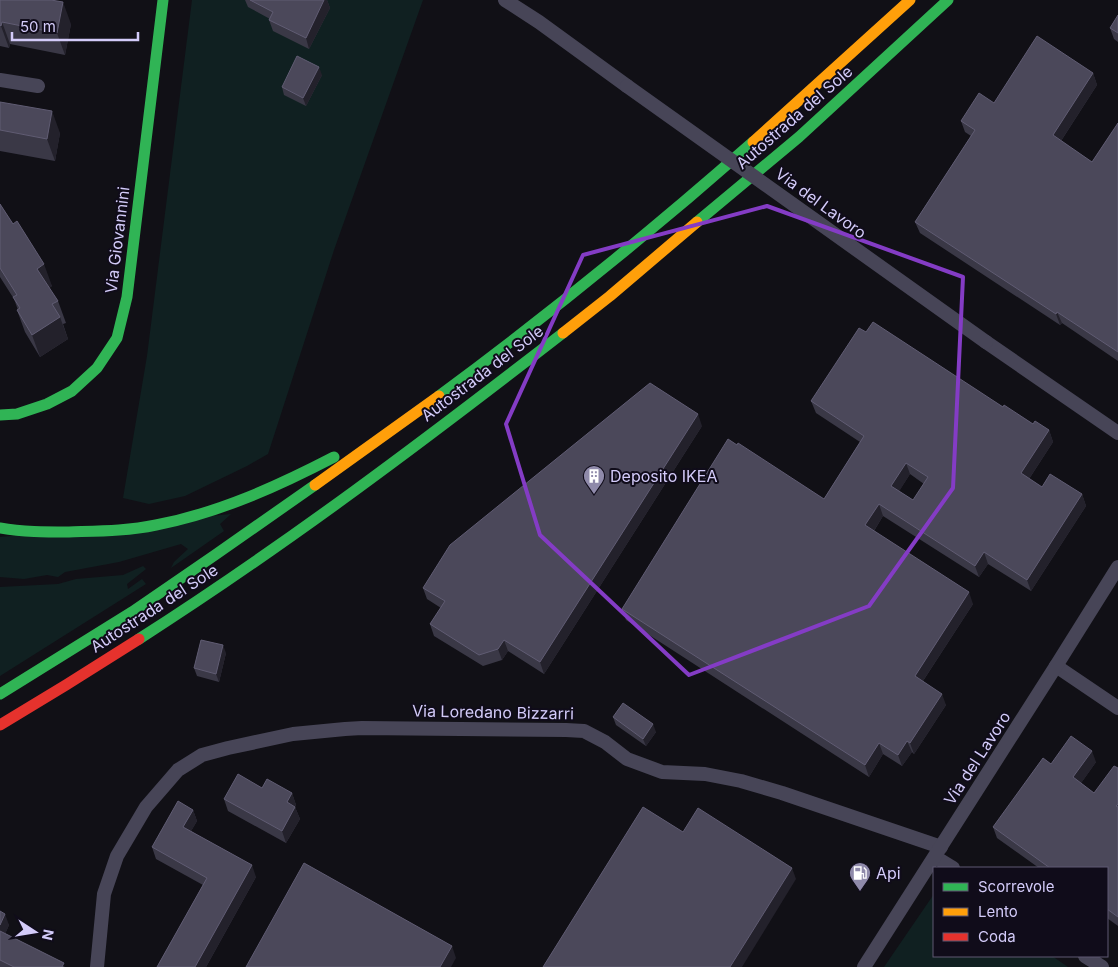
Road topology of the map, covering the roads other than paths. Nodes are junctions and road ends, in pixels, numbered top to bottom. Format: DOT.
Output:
graph roads {
  1 [pos="163,0"];
  2 [pos="505,0"];
  3 [pos="910,0"];
  4 [pos="948,0"];
  5 [pos="0,80"];
  6 [pos="38,86"];
  7 [pos="420,410"];
  8 [pos="0,414"];
  9 [pos="1118,433"];
  10 [pos="0,528"];
  11 [pos="1118,567"];
  12 [pos="1056,666"];
  13 [pos="66,685"];
  14 [pos="0,694"];
  15 [pos="1118,708"];
  16 [pos="0,725"];
  17 [pos="15,729"];
  18 [pos="938,852"];
  19 [pos="952,867"];
  20 [pos="1087,957"];
  21 [pos="97,967"];
  22 [pos="864,967"];
  23 [pos="1102,967"];
  1 -- 8 [label="main road, Via Giovannini"];
  2 -- 9 [label="street, Via del Lavoro, bridge"];
  3 -- 7 [label="main road, Autostrada del Sole"];
  4 -- 13 [label="main road, Autostrada del Sole"];
  5 -- 6 [label="street"];
  7 -- 10 [label="main road"];
  7 -- 14 [label="main road, Autostrada del Sole"];
  11 -- 12 [label="street, Via del Lavoro"];
  12 -- 15 [label="street"];
  12 -- 18 [label="street, Via del Lavoro"];
  13 -- 16 [label="main road, Autostrada del Sole"];
  13 -- 17 [label="main road"];
  18 -- 19 [label="street, Via Loredano Bizzarri"];
  18 -- 21 [label="street, Via Loredano Bizzarri"];
  18 -- 22 [label="street, Via del Lavoro"];
  20 -- 23 [label="street"];
}
